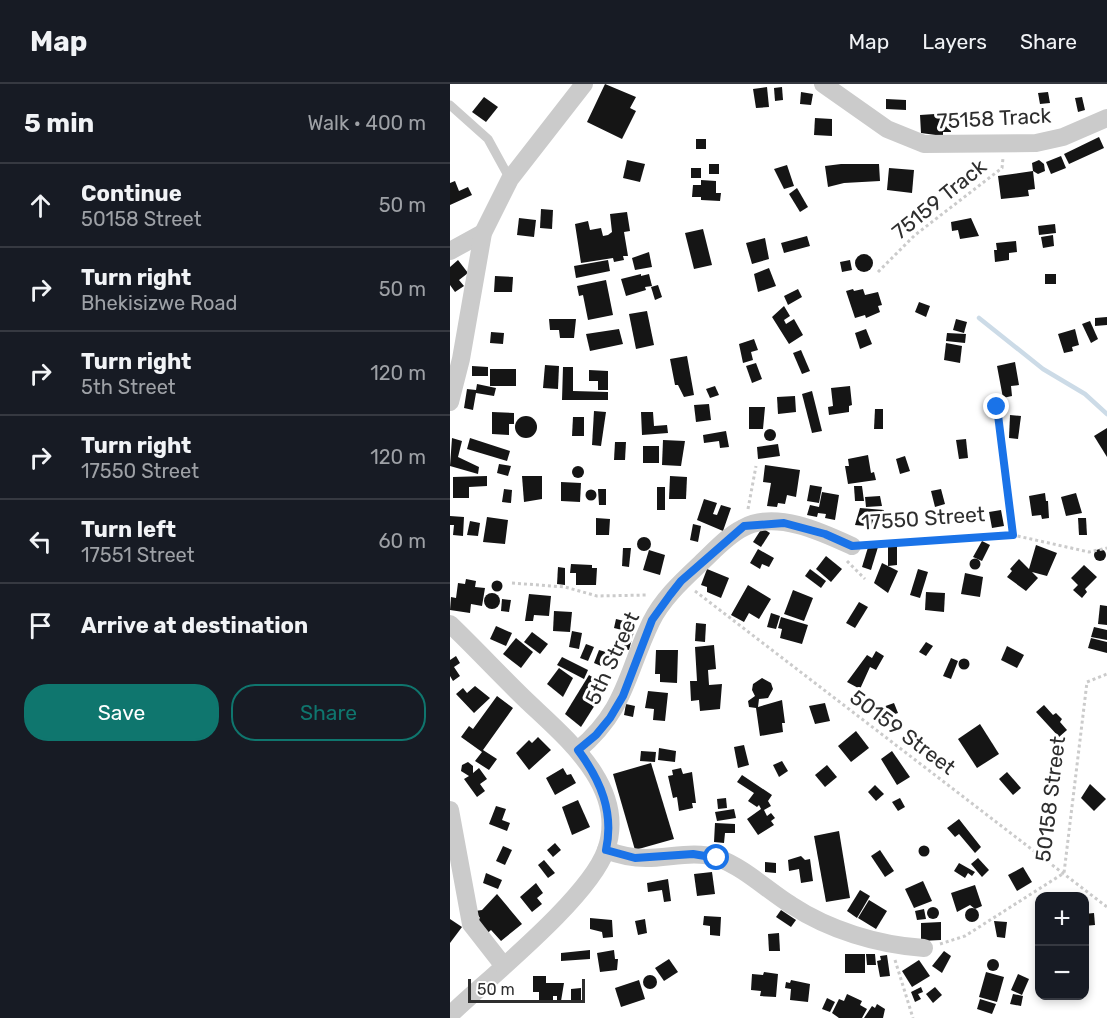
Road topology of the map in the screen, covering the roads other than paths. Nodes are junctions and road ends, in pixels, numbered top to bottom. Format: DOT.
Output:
graph roads {
  1 [pos="584,84"];
  2 [pos="823,84"];
  3 [pos="450,105"];
  4 [pos="1107,118"];
  5 [pos="510,179"];
  6 [pos="483,233"];
  7 [pos="450,251"];
  8 [pos="450,402"];
  9 [pos="744,526"];
  10 [pos="852,546"];
  11 [pos="450,624"];
  12 [pos="578,750"];
  13 [pos="450,810"];
  14 [pos="606,850"];
  15 [pos="924,948"];
  16 [pos="503,965"];
  17 [pos="450,1015"];
  1 -- 5 [label="street"];
  2 -- 4 [label="street, 75158 Track"];
  3 -- 5 [label="lane"];
  5 -- 6 [label="street"];
  6 -- 7 [label="street"];
  6 -- 8 [label="street"];
  9 -- 10 [label="street, 17550 Street"];
  9 -- 12 [label="street, 5th Street"];
  11 -- 12 [label="street"];
  12 -- 14 [label="street"];
  13 -- 16 [label="street"];
  14 -- 15 [label="street"];
  14 -- 16 [label="street"];
  16 -- 17 [label="street"];
}
